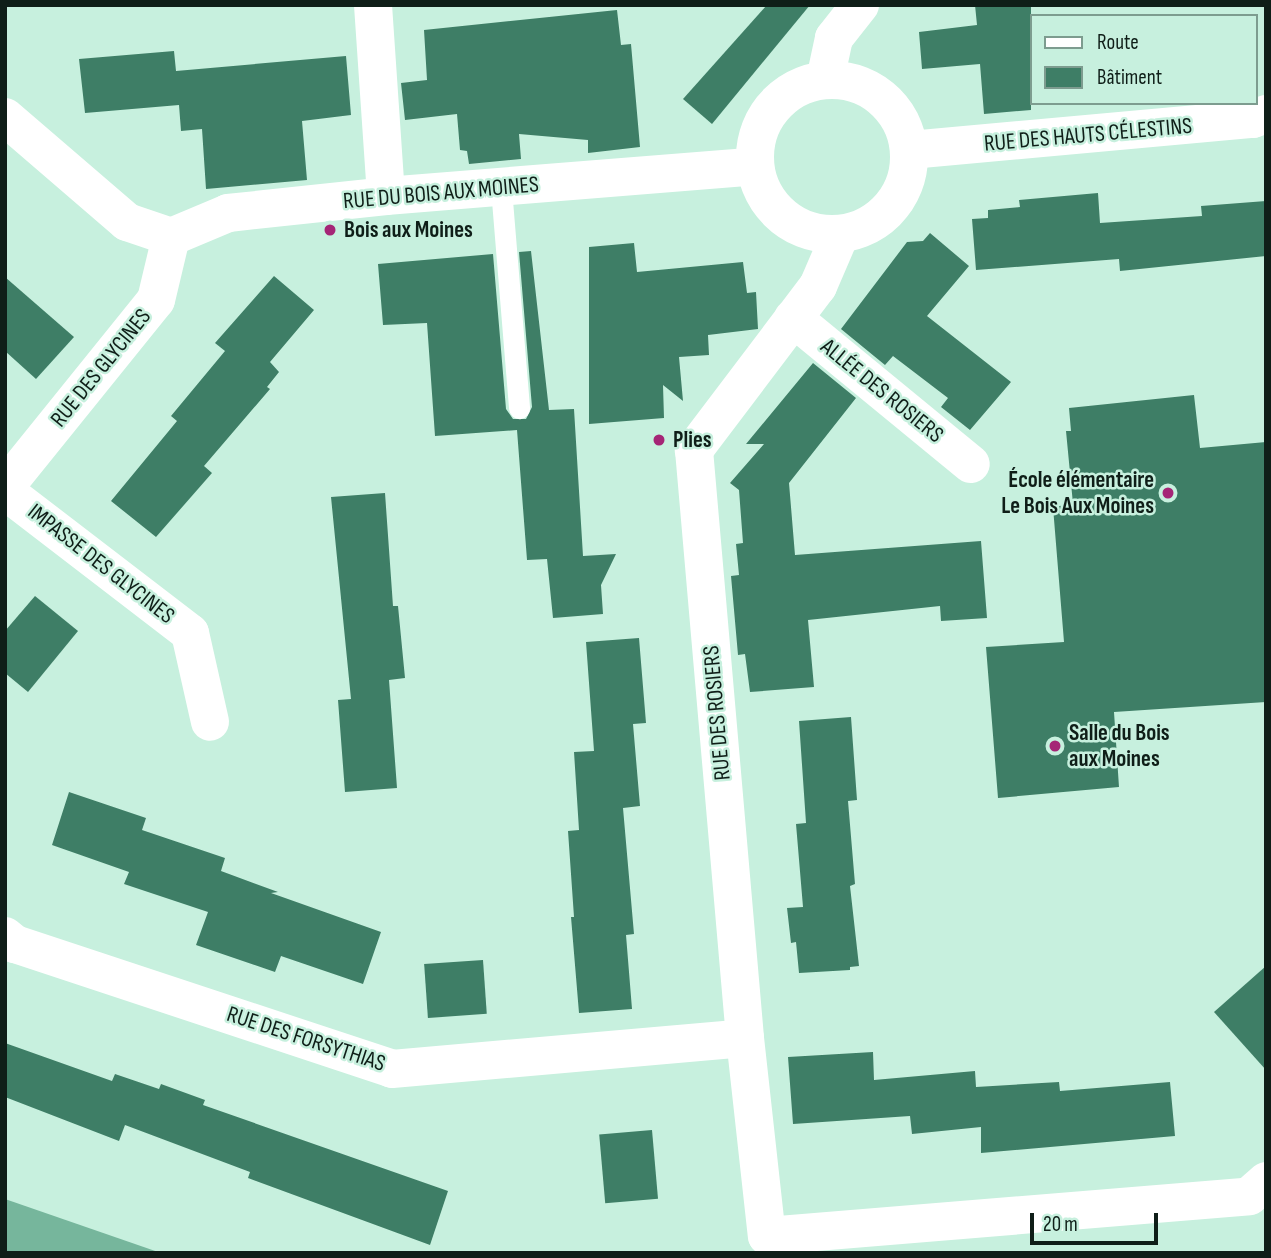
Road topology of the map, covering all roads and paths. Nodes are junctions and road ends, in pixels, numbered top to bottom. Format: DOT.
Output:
graph roads {
  1 [pos="373,5"];
  2 [pos="860,5"];
  3 [pos="825,80"];
  4 [pos="1266,114"];
  5 [pos="5,117"];
  6 [pos="910,150"];
  7 [pos="755,166"];
  8 [pos="501,188"];
  9 [pos="386,196"];
  10 [pos="840,235"];
  11 [pos="171,237"];
  12 [pos="793,318"];
  13 [pos="519,408"];
  14 [pos="971,464"];
  15 [pos="5,489"];
  16 [pos="211,722"];
  17 [pos="5,936"];
  18 [pos="745,1038"];
  19 [pos="1266,1181"];
  20 [pos="767,1244"];
  1 -- 9 [label="street"];
  2 -- 3 [label="street"];
  3 -- 6 [label="street"];
  3 -- 7 [label="street"];
  4 -- 6 [label="street, RUE DES HAUTS CÉLESTINS"];
  5 -- 11 [label="street"];
  6 -- 10 [label="street"];
  7 -- 8 [label="street, RUE DU BOIS AUX MOINES"];
  7 -- 10 [label="street"];
  8 -- 9 [label="street, RUE DU BOIS AUX MOINES"];
  8 -- 13 [label="lane"];
  9 -- 11 [label="street, RUE DU BOIS AUX MOINES"];
  10 -- 12 [label="street, RUE DES ROSIERS"];
  11 -- 15 [label="street, RUE DES GLYCINES"];
  12 -- 14 [label="street, ALLÉE DES ROSIERS"];
  12 -- 18 [label="street, RUE DES ROSIERS"];
  15 -- 16 [label="street, IMPASSE DES GLYCINES"];
  17 -- 18 [label="street, RUE DES FORSYTHIAS"];
  18 -- 20 [label="street, RUE DES ROSIERS"];
  19 -- 20 [label="street, RUE DES ROSIERS"];
}
